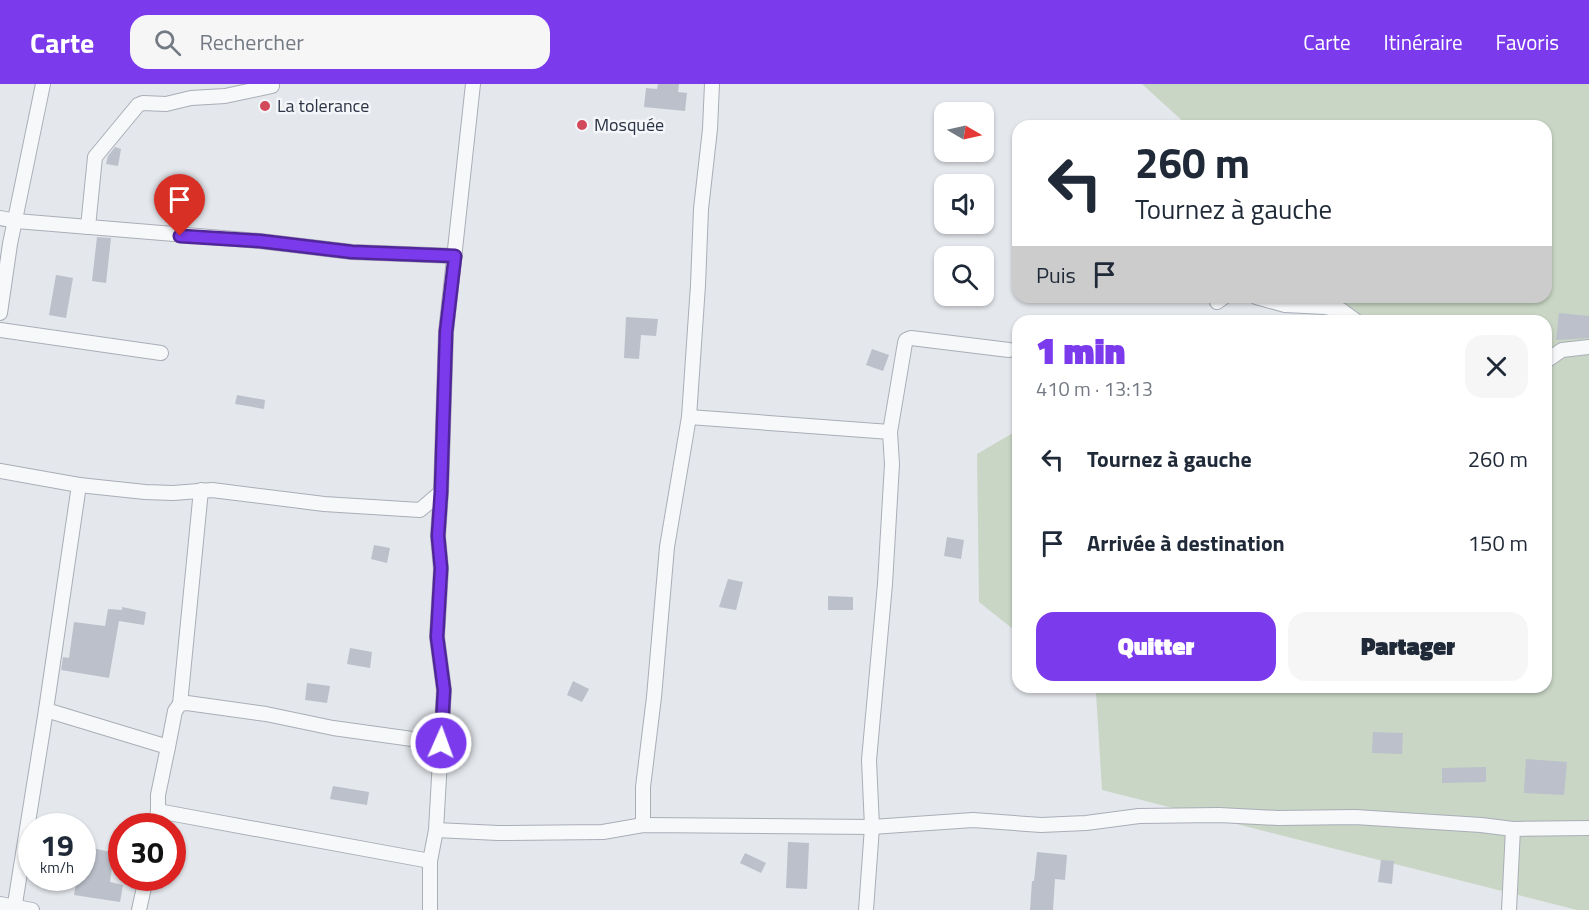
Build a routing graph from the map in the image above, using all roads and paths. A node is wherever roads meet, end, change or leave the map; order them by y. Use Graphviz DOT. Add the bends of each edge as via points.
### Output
graph roads {
  1 [pos="43,84"];
  2 [pos="473,84"];
  3 [pos="712,84"];
  4 [pos="272,86"];
  5 [pos="0,218"];
  6 [pos="16,221"];
  7 [pos="88,227"];
  8 [pos="455,256"];
  9 [pos="1278,303"];
  10 [pos="0,313"];
  11 [pos="1348,315"];
  12 [pos="0,330"];
  13 [pos="1589,347"];
  14 [pos="1008,350"];
  15 [pos="161,353"];
  16 [pos="1552,357"];
  17 [pos="689,417"];
  18 [pos="890,432"];
  19 [pos="0,471"];
  20 [pos="79,485"];
  21 [pos="201,490"];
  22 [pos="441,492"];
  23 [pos="420,510"];
  24 [pos="438,536"];
  25 [pos="180,704"];
  26 [pos="46,710"];
  27 [pos="441,743"];
  28 [pos="168,747"];
  29 [pos="158,811"];
  30 [pos="643,825"];
  31 [pos="872,827"];
  32 [pos="1589,828"];
  33 [pos="1513,829"];
  34 [pos="436,830"];
  35 [pos="430,861"];
  36 [pos="143,891"];
  37 [pos="9,907"];
  38 [pos="32,910"];
  39 [pos="139,910"];
  40 [pos="430,910"];
  41 [pos="866,910"];
  42 [pos="1509,910"];
  1 -- 6 [label="street"];
  2 -- 8 [label="street"];
  3 -- 17 [label="street" via="700,209"];
  4 -- 7 [label="street" via="225,96 138,105 96,157"];
  5 -- 6 [label="street"];
  6 -- 7 [label="street"];
  6 -- 10 [label="street"];
  7 -- 8 [label="street" via="352,252"];
  8 -- 22 [label="street" via="446,332"];
  9 -- 11 [label="street" via="1325,307"];
  12 -- 15 [label="street"];
  13 -- 16 [label="street" via="1562,350"];
  14 -- 18 [label="street" via="906,340"];
  17 -- 18 [label="street"];
  17 -- 30 [label="street" via="667,547 643,787"];
  18 -- 31 [label="street" via="892,464 885,584 869,760"];
  19 -- 20 [label="street"];
  20 -- 21 [label="street" via="145,492"];
  20 -- 26 [label="street"];
  21 -- 23 [label="street"];
  21 -- 25 [label="street"];
  22 -- 23 [label="street"];
  22 -- 24 [label="street"];
  23 -- 24 [label="street"];
  24 -- 27 [label="street" via="441,568 437,637 444,690"];
  25 -- 27 [label="street"];
  25 -- 28 [label="street"];
  26 -- 28 [label="street"];
  26 -- 37 [label="street"];
  27 -- 34 [label="street"];
  28 -- 29 [label="street"];
  29 -- 35 [label="street"];
  30 -- 31 [label="street"];
  30 -- 34 [label="street" via="603,832"];
  31 -- 33 [label="street" via="982,820 1041,825 1139,816 1220,815 1356,817"];
  31 -- 41 [label="street"];
  32 -- 33 [label="street"];
  33 -- 42 [label="street"];
  34 -- 35 [label="street"];
  35 -- 40 [label="street"];
  36 -- 39 [label="street"];
  37 -- 38 [label="street"];
}
